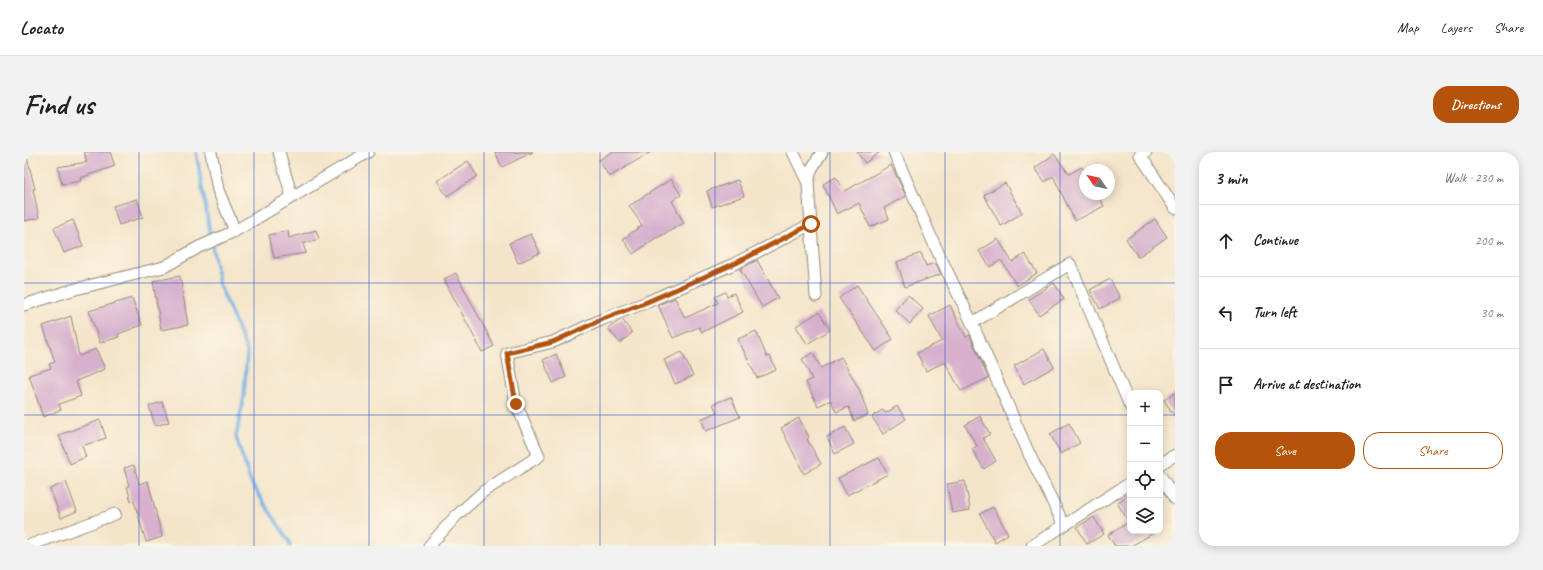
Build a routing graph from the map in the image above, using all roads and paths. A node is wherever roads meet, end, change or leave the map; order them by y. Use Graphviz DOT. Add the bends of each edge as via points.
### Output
graph roads {
  1 [pos="211,152"];
  2 [pos="279,152"];
  3 [pos="368,152"];
  4 [pos="793,152"];
  5 [pos="822,152"];
  6 [pos="894,152"];
  7 [pos="1141,153"];
  8 [pos="808,183"];
  9 [pos="292,197"];
  10 [pos="1175,208"];
  11 [pos="811,224"];
  12 [pos="235,232"];
  13 [pos="816,296"];
  14 [pos="24,305"];
  15 [pos="972,323"];
  16 [pos="1127,399"];
  17 [pos="1175,455"];
  18 [pos="1163,462"];
  19 [pos="1163,480"];
  20 [pos="1127,485"];
  21 [pos="1174,496"];
  22 [pos="114,514"];
  23 [pos="1064,525"];
  24 [pos="28,546"];
  25 [pos="429,546"];
  26 [pos="1032,546"];
  1 -- 12 [label="street" via="218,190"];
  2 -- 9 [label="street"];
  3 -- 9 [label="street"];
  4 -- 8 [label="street"];
  5 -- 8 [label="street" via="811,170"];
  6 -- 15 [label="street"];
  7 -- 10 [label="street"];
  8 -- 11 [label="street"];
  9 -- 12 [label="street"];
  11 -- 13 [label="street"];
  11 -- 25 [label="street" via="736,263 553,342 507,353 516,404 540,456 484,491 456,516"];
  12 -- 14 [label="street" via="199,247 164,267"];
  15 -- 16 [label="street" via="1070,264"];
  15 -- 23 [label="street" via="1030,456"];
  17 -- 18 [label="street"];
  19 -- 21 [label="street"];
  20 -- 23 [label="street"];
  22 -- 24 [label="street"];
  23 -- 26 [label="street"];
}
